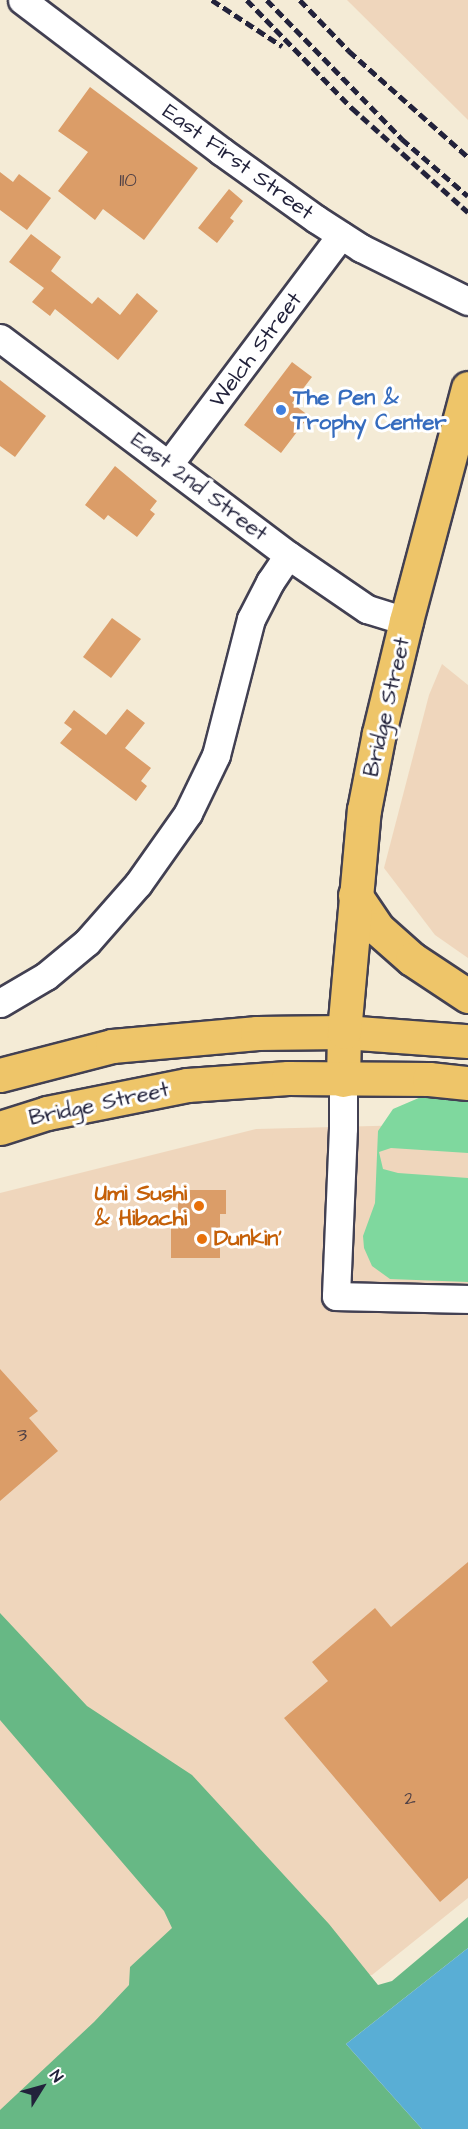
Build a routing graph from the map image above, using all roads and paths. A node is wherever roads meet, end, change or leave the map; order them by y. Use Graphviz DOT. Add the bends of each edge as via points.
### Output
graph roads {
  1 [pos="22,0"];
  2 [pos="341,235"];
  3 [pos="468,301"];
  4 [pos="0,338"];
  5 [pos="467,391"];
  6 [pos="169,464"];
  7 [pos="288,555"];
  8 [pos="406,621"];
  9 [pos="355,895"];
  10 [pos="468,996"];
  11 [pos="0,1003"];
  12 [pos="344,1032"];
  13 [pos="468,1041"];
  14 [pos="0,1075"];
  15 [pos="343,1080"];
  16 [pos="468,1083"];
  17 [pos="0,1128"];
  18 [pos="468,1299"];
  1 -- 2 [label="street, East First Street" via="221,151"];
  2 -- 3 [label="street, East First Street"];
  2 -- 6 [label="street, Welch Street"];
  4 -- 6 [label="street, East 2nd Street"];
  5 -- 8 [label="main road, Bridge Street"];
  6 -- 7 [label="street, East 2nd Street"];
  7 -- 8 [label="street, East 2nd Street" via="367,609"];
  7 -- 11 [label="street" via="251,620 216,755 188,813 138,884 87,942 46,976"];
  8 -- 9 [label="main road, Bridge Street" via="364,810"];
  9 -- 10 [label="main road" via="378,929 412,959"];
  9 -- 12 [label="main road, Bridge Street"];
  12 -- 13 [label="main road"];
  12 -- 14 [label="main road" via="257,1033 112,1046"];
  12 -- 15 [label="main road, Bridge Street"];
  15 -- 16 [label="main road" via="429,1079"];
  15 -- 17 [label="main road, Bridge Street" via="288,1078 187,1085 47,1113"];
  15 -- 18 [label="street, Bridge Street" via="336,1296"];
}
